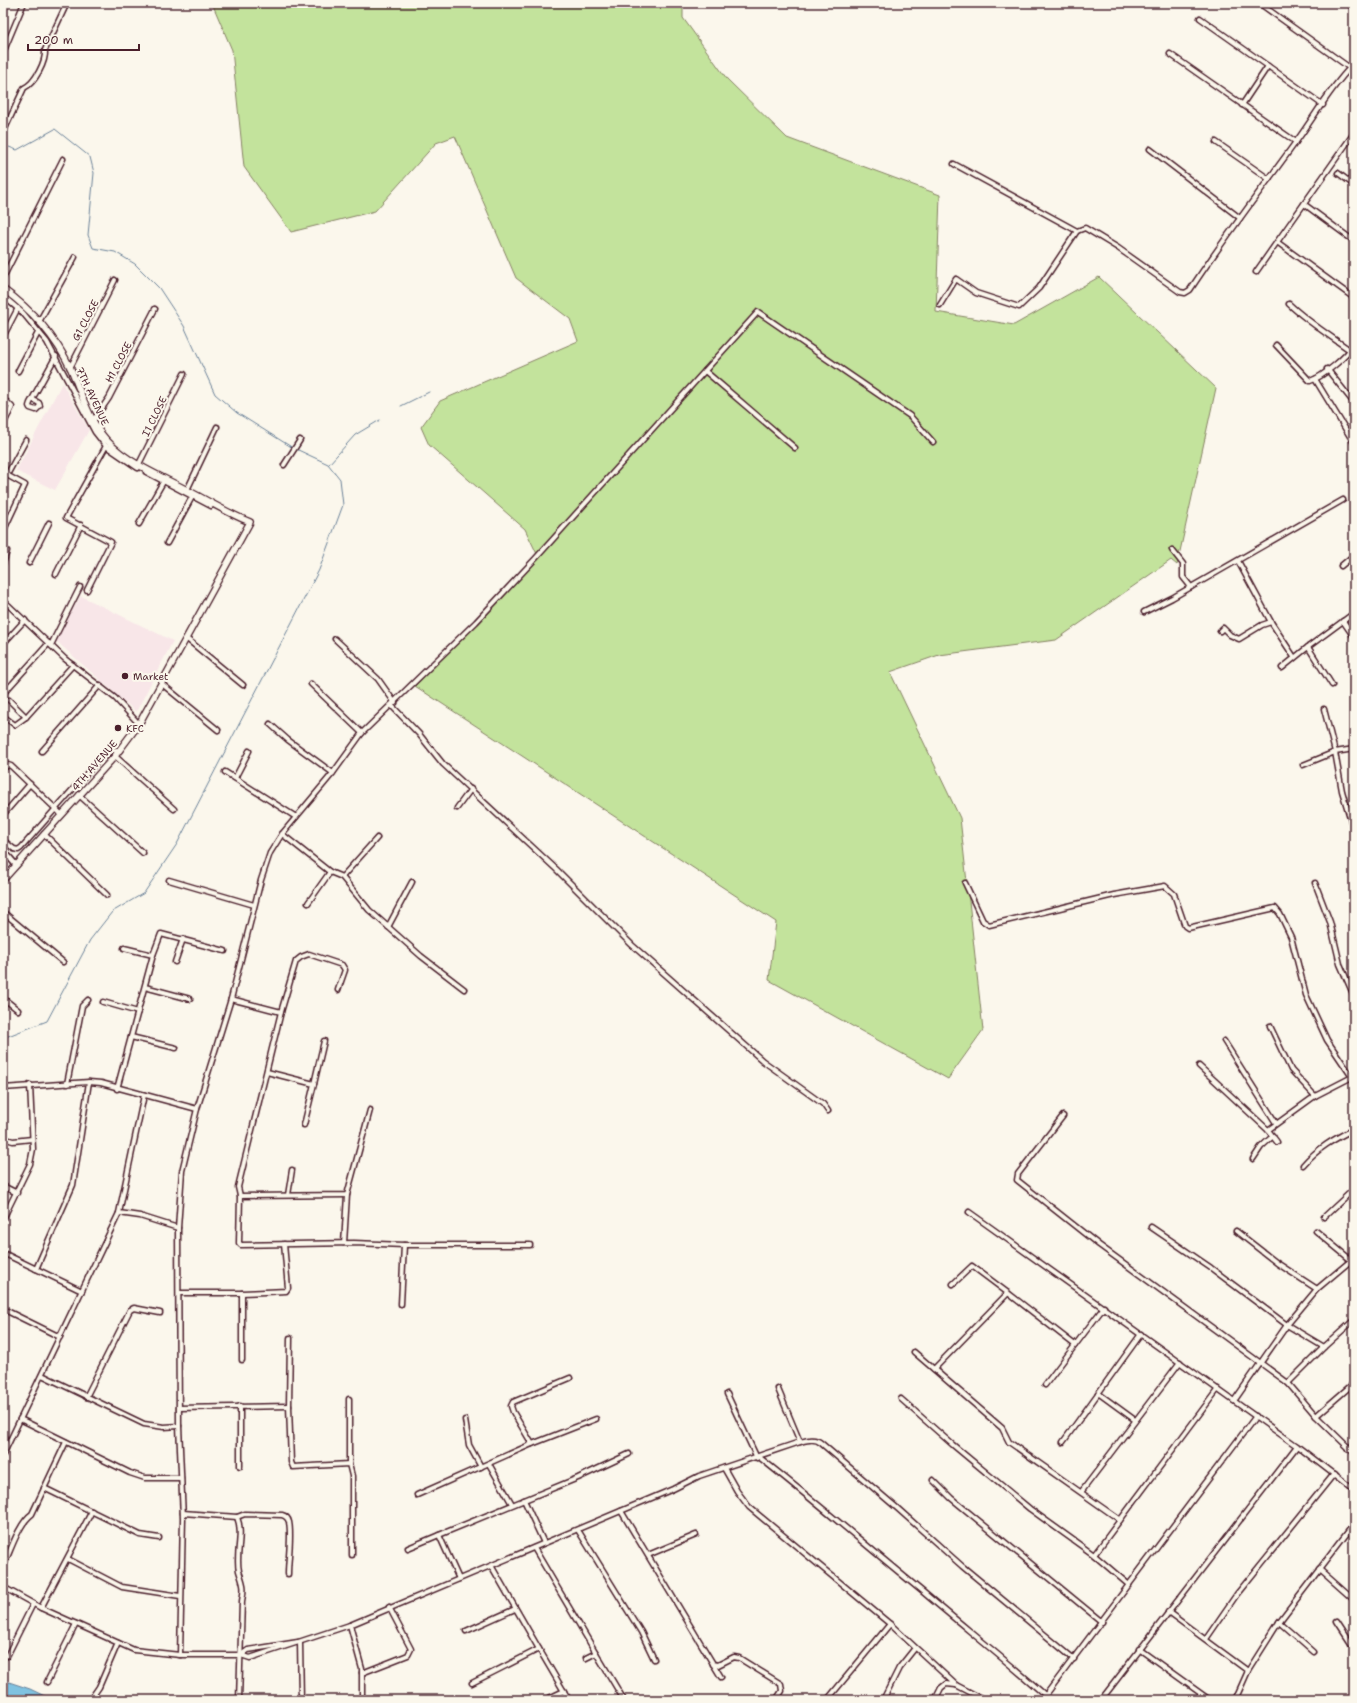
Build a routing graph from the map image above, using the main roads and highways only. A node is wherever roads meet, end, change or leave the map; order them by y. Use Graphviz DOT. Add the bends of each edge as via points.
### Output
graph roads {
  1 [pos="3,289"];
  2 [pos="250,522"];
  3 [pos="3,880"];
  1 -- 2 [label="main road, 7TH AVENUE" via="40,320 54,340 70,368 93,421 110,445 138,466"];
  2 -- 3 [label="main road, 4TH AVENUE" via="138,724 115,756"];
}
